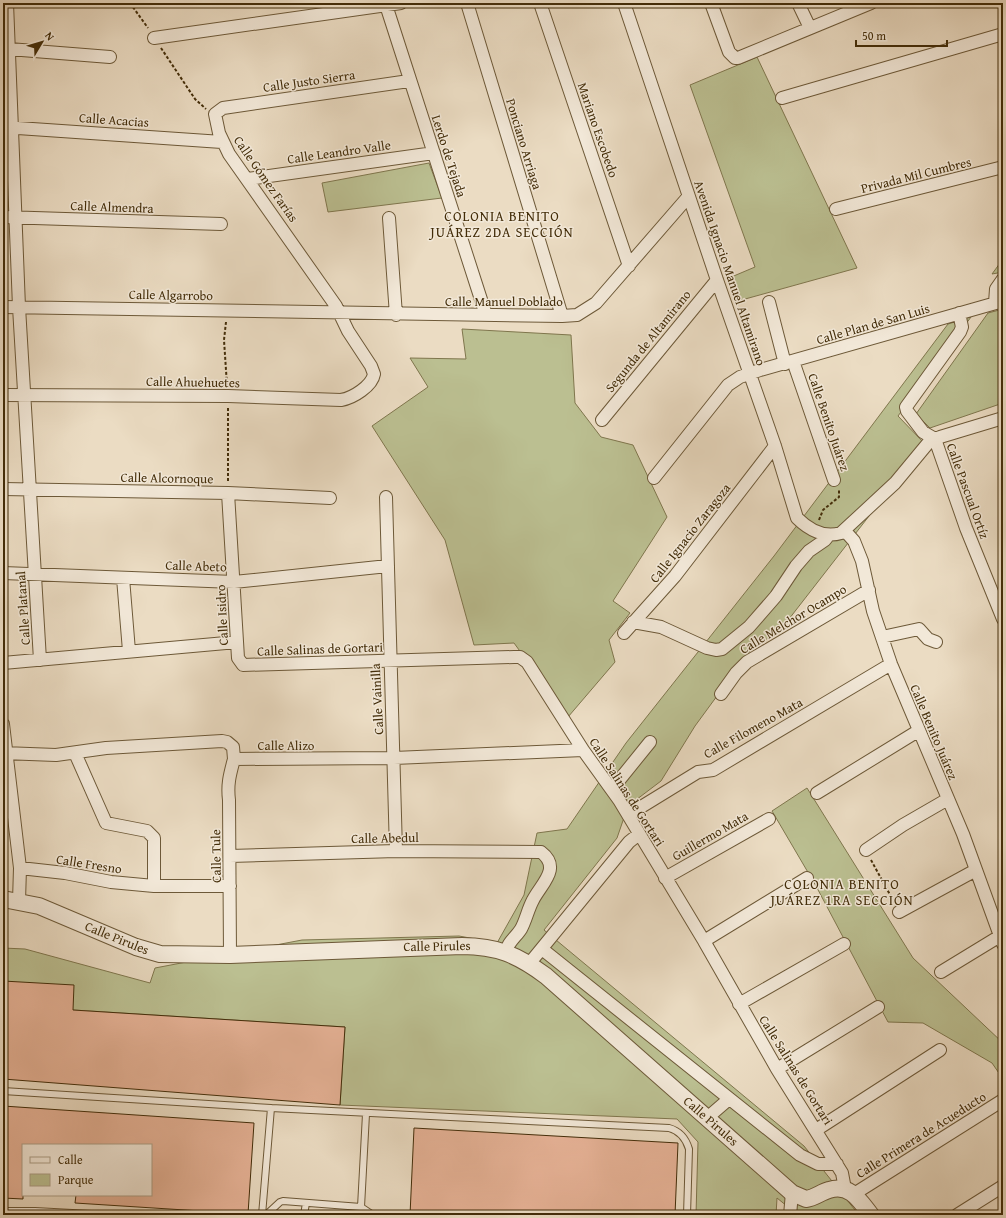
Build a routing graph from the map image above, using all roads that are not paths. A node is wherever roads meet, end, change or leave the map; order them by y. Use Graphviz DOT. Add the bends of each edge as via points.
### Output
graph roads {
  1 [pos="7,3"];
  2 [pos="466,3"];
  3 [pos="540,3"];
  4 [pos="624,3"];
  5 [pos="711,3"];
  6 [pos="798,3"];
  7 [pos="871,3"];
  8 [pos="396,4"];
  9 [pos="810,28"];
  10 [pos="1003,34"];
  11 [pos="154,38"];
  12 [pos="9,48"];
  13 [pos="110,57"];
  14 [pos="7,73"];
  15 [pos="409,80"];
  16 [pos="782,98"];
  17 [pos="215,114"];
  18 [pos="7,127"];
  19 [pos="222,142"];
  20 [pos="434,153"];
  21 [pos="1003,167"];
  22 [pos="248,179"];
  23 [pos="688,197"];
  24 [pos="836,210"];
  25 [pos="3,217"];
  26 [pos="16,217"];
  27 [pos="389,218"];
  28 [pos="221,224"];
  29 [pos="629,266"];
  30 [pos="1003,279"];
  31 [pos="716,280"];
  32 [pos="769,302"];
  33 [pos="999,302"];
  34 [pos="3,307"];
  35 [pos="19,307"];
  36 [pos="340,313"];
  37 [pos="959,313"];
  38 [pos="396,314"];
  39 [pos="486,315"];
  40 [pos="562,316"];
  41 [pos="789,362"];
  42 [pos="750,373"];
  43 [pos="374,377"];
  44 [pos="3,395"];
  45 [pos="24,395"];
  46 [pos="1003,418"];
  47 [pos="602,420"];
  48 [pos="935,439"];
  49 [pos="775,446"];
  50 [pos="654,478"];
  51 [pos="834,480"];
  52 [pos="3,489"];
  53 [pos="29,490"];
  54 [pos="228,493"];
  55 [pos="386,497"];
  56 [pos="330,498"];
  57 [pos="845,531"];
  58 [pos="829,535"];
  59 [pos="388,566"];
  60 [pos="3,573"];
  61 [pos="34,575"];
  62 [pos="123,578"];
  63 [pos="234,582"];
  64 [pos="869,590"];
  65 [pos="1003,616"];
  66 [pos="633,622"];
  67 [pos="624,634"];
  68 [pos="882,638"];
  69 [pos="237,642"];
  70 [pos="936,642"];
  71 [pos="129,651"];
  72 [pos="40,660"];
  73 [pos="389,660"];
  74 [pos="3,663"];
  75 [pos="240,663"];
  76 [pos="891,664"];
  77 [pos="720,694"];
  78 [pos="3,724"];
  79 [pos="918,731"];
  80 [pos="650,742"];
  81 [pos="583,750"];
  82 [pos="5,753"];
  83 [pos="75,753"];
  84 [pos="394,758"];
  85 [pos="234,759"];
  86 [pos="612,789"];
  87 [pos="817,793"];
  88 [pos="948,799"];
  89 [pos="628,815"];
  90 [pos="769,819"];
  91 [pos="639,834"];
  92 [pos="866,850"];
  93 [pos="396,851"];
  94 [pos="230,856"];
  95 [pos="20,868"];
  96 [pos="976,870"];
  97 [pos="665,878"];
  98 [pos="807,878"];
  99 [pos="154,886"];
  100 [pos="230,886"];
  101 [pos="3,899"];
  102 [pos="19,901"];
  103 [pos="899,912"];
  104 [pos="999,918"];
  105 [pos="1001,940"];
  106 [pos="704,941"];
  107 [pos="844,944"];
  108 [pos="542,949"];
  109 [pos="506,952"];
  110 [pos="230,955"];
  111 [pos="529,964"];
  112 [pos="942,972"];
  113 [pos="739,1004"];
  114 [pos="878,1007"];
  115 [pos="940,1050"];
  116 [pos="777,1069"];
  117 [pos="3,1091"];
  118 [pos="729,1099"];
  119 [pos="1003,1100"];
  120 [pos="271,1108"];
  121 [pos="366,1114"];
  122 [pos="708,1118"];
  123 [pos="816,1130"];
  124 [pos="837,1164"];
  125 [pos="1003,1186"];
  126 [pos="850,1192"];
  127 [pos="792,1193"];
  128 [pos="306,1203"];
  129 [pos="361,1207"];
  130 [pos="3,1211"];
  131 [pos="110,1215"];
  132 [pos="262,1215"];
  133 [pos="266,1215"];
  134 [pos="304,1215"];
  135 [pos="373,1215"];
  136 [pos="687,1215"];
  137 [pos="790,1215"];
  138 [pos="871,1215"];
  139 [pos="957,1215"];
  1 -- 12 [label="street, Calle Platanal"];
  2 -- 40 [label="street, Ponciano Arriaga"];
  3 -- 29 [label="street, Mariano Escobedo"];
  4 -- 23 [label="street, Avenida Ignacio Manuel Altamirano"];
  5 -- 9 [label="street" via="729,52 735,58 742,58"];
  6 -- 9 [label="street"];
  7 -- 9 [label="street"];
  8 -- 11 [label="street"];
  8 -- 15 [label="street, Lerdo de Tejada"];
  10 -- 16 [label="street"];
  12 -- 13 [label="street"];
  12 -- 14 [label="street, Calle Platanal"];
  14 -- 18 [label="street, Calle Platanal"];
  15 -- 17 [label="street, Calle Justo Sierra" via="223,108"];
  15 -- 20 [label="street, Lerdo de Tejada"];
  17 -- 19 [label="street, Calle Gómez Farías"];
  18 -- 19 [label="street, Calle Acacias"];
  18 -- 26 [label="street, Calle Platanal"];
  19 -- 22 [label="street, Calle Gómez Farías"];
  20 -- 22 [label="street, Calle Leandro Valle"];
  20 -- 39 [label="street, Lerdo de Tejada"];
  21 -- 24 [label="street, Privada Mil Cumbres"];
  22 -- 36 [label="street, Calle Gómez Farías"];
  23 -- 29 [label="street, Calle Manuel Doblado"];
  23 -- 31 [label="street, Avenida Ignacio Manuel Altamirano"];
  25 -- 26 [label="street, Calle Almendra"];
  26 -- 28 [label="street, Calle Almendra"];
  26 -- 35 [label="street, Calle Platanal"];
  27 -- 38 [label="street"];
  29 -- 40 [label="street, Calle Manuel Doblado" via="587,310 577,315"];
  30 -- 33 [label="street" via="996,290"];
  31 -- 42 [label="street, Avenida Ignacio Manuel Altamirano"];
  31 -- 47 [label="street, Segunda de Altamirano"];
  32 -- 41 [label="street, Calle Benito Juárez"];
  33 -- 37 [label="street, Calle Plan de San Luis"];
  34 -- 35 [label="street, Calle Algarrobo"];
  35 -- 36 [label="street, Calle Algarrobo"];
  35 -- 45 [label="street, Calle Platanal"];
  36 -- 38 [label="street, Calle Manuel Doblado"];
  36 -- 43 [label="street, Calle Gómez Farías" via="348,331 371,366"];
  37 -- 41 [label="street, Calle Plan de San Luis"];
  37 -- 48 [label="street" via="962,327 960,332 906,407 923,432"];
  38 -- 39 [label="street, Calle Manuel Doblado"];
  39 -- 40 [label="street, Calle Manuel Doblado"];
  41 -- 42 [label="street, Calle Plan de San Luis"];
  41 -- 51 [label="street, Calle Benito Juárez"];
  42 -- 49 [label="street, Avenida Ignacio Manuel Altamirano"];
  42 -- 50 [label="street, Calle Plan de San Luis" via="728,385"];
  43 -- 45 [label="street, Calle Ahuehuetes" via="372,382 354,395 341,400 228,396"];
  44 -- 45 [label="street, Calle Ahuehuetes"];
  45 -- 53 [label="street, Calle Platanal"];
  46 -- 48 [label="street"];
  48 -- 57 [label="street" via="918,454 890,488"];
  48 -- 65 [label="street, Calle Pascual Ortíz" via="966,528"];
  49 -- 58 [label="street, Avenida Ignacio Manuel Altamirano" via="796,516 802,523"];
  49 -- 66 [label="street, Calle Ignacio Zaragoza" via="675,576"];
  52 -- 53 [label="street, Calle Alcornoque"];
  53 -- 54 [label="street, Calle Alcornoque"];
  53 -- 61 [label="street, Calle Platanal"];
  54 -- 56 [label="street, Calle Alcornoque"];
  54 -- 63 [label="street, Calle Isidro"];
  55 -- 59 [label="street, Calle Vainilla"];
  57 -- 58 [label="street"];
  57 -- 64 [label="street, Calle Benito Juárez" via="857,547"];
  58 -- 66 [label="street" via="809,551 776,596 745,630 725,647 716,650 707,648 661,627"];
  59 -- 63 [label="street, Calle Abeto"];
  59 -- 73 [label="street, Calle Vainilla"];
  60 -- 61 [label="street, Calle Abeto"];
  61 -- 62 [label="street, Calle Abeto"];
  61 -- 72 [label="street, Calle Platanal"];
  62 -- 63 [label="street, Calle Abeto"];
  62 -- 71 [label="street"];
  63 -- 69 [label="street, Calle Isidro"];
  64 -- 68 [label="street, Calle Benito Juárez"];
  64 -- 77 [label="street, Calle Melchor Ocampo" via="747,662"];
  66 -- 67 [label="street, Calle Ignacio Zaragoza"];
  68 -- 70 [label="street" via="920,629 928,639"];
  68 -- 76 [label="street, Calle Benito Juárez"];
  69 -- 71 [label="street"];
  69 -- 75 [label="street, Calle Isidro"];
  71 -- 72 [label="street"];
  72 -- 74 [label="street"];
  73 -- 75 [label="street, Calle Salinas de Gortari" via="246,665"];
  73 -- 81 [label="street, Calle Salinas de Gortari" via="514,657 524,659"];
  73 -- 84 [label="street, Calle Vainilla"];
  76 -- 79 [label="street, Calle Benito Juárez"];
  76 -- 89 [label="street, Calle Filomeno Mata" via="713,770 698,772"];
  78 -- 82 [label="street"];
  79 -- 87 [label="street"];
  79 -- 88 [label="street, Calle Benito Juárez"];
  80 -- 86 [label="street"];
  81 -- 84 [label="street, Calle Alizo"];
  81 -- 86 [label="street, Calle Salinas de Gortari"];
  82 -- 83 [label="street"];
  82 -- 95 [label="street"];
  83 -- 85 [label="street" via="106,748 222,741 233,747"];
  83 -- 99 [label="street" via="106,823 147,831 154,838"];
  84 -- 85 [label="street, Calle Alizo"];
  84 -- 93 [label="street, Calle Vainilla"];
  85 -- 94 [label="street, Calle Tule" via="228,784"];
  86 -- 89 [label="street, Calle Salinas de Gortari"];
  88 -- 92 [label="street"];
  88 -- 96 [label="street, Calle Benito Juárez"];
  89 -- 91 [label="street, Calle Salinas de Gortari"];
  90 -- 97 [label="street, Guillermo Mata"];
  91 -- 97 [label="street, Calle Salinas de Gortari"];
  91 -- 108 [label="street" via="629,842"];
  93 -- 94 [label="street, Calle Abedul"];
  93 -- 109 [label="street, Calle Abedul" via="541,852 548,857 549,872 534,898 522,928"];
  94 -- 100 [label="street, Calle Tule"];
  95 -- 99 [label="street, Calle Fresno"];
  95 -- 102 [label="street"];
  96 -- 103 [label="street"];
  96 -- 104 [label="street, Calle Benito Juárez"];
  97 -- 106 [label="street, Calle Salinas de Gortari"];
  98 -- 106 [label="street"];
  99 -- 100 [label="street, Calle Fresno"];
  100 -- 110 [label="street, Calle Tule"];
  101 -- 102 [label="street, Calle Pirules"];
  102 -- 110 [label="street, Calle Pirules" via="53,911 151,953"];
  104 -- 105 [label="street, Calle Benito Juárez"];
  105 -- 112 [label="street"];
  106 -- 113 [label="street, Calle Salinas de Gortari"];
  107 -- 113 [label="street"];
  108 -- 111 [label="street"];
  108 -- 118 [label="street, Calle Pirules"];
  109 -- 110 [label="street, Calle Pirules" via="488,947 448,946"];
  109 -- 111 [label="street, Calle Pirules"];
  111 -- 122 [label="street, Calle Pirules"];
  113 -- 116 [label="street, Calle Salinas de Gortari"];
  114 -- 116 [label="street"];
  115 -- 123 [label="street"];
  116 -- 123 [label="street, Calle Salinas de Gortari"];
  117 -- 120 [label="lane"];
  118 -- 122 [label="street"];
  118 -- 124 [label="street, Calle Pirules" via="800,1155 818,1164"];
  119 -- 126 [label="street, Calle Primera de Acueducto"];
  120 -- 121 [label="lane"];
  120 -- 132 [label="lane"];
  121 -- 129 [label="lane"];
  121 -- 136 [label="lane" via="675,1129 684,1138 689,1149"];
  122 -- 127 [label="street, Calle Pirules"];
  123 -- 124 [label="street, Calle Salinas de Gortari"];
  124 -- 126 [label="street, Calle Salinas de Gortari"];
  125 -- 139 [label="street"];
  126 -- 127 [label="street" via="830,1190 806,1199"];
  126 -- 138 [label="street"];
  127 -- 137 [label="street"];
  128 -- 129 [label="lane"];
  128 -- 133 [label="lane" via="280,1202"];
  128 -- 134 [label="lane"];
  129 -- 135 [label="lane"];
  130 -- 131 [label="lane"];
}
